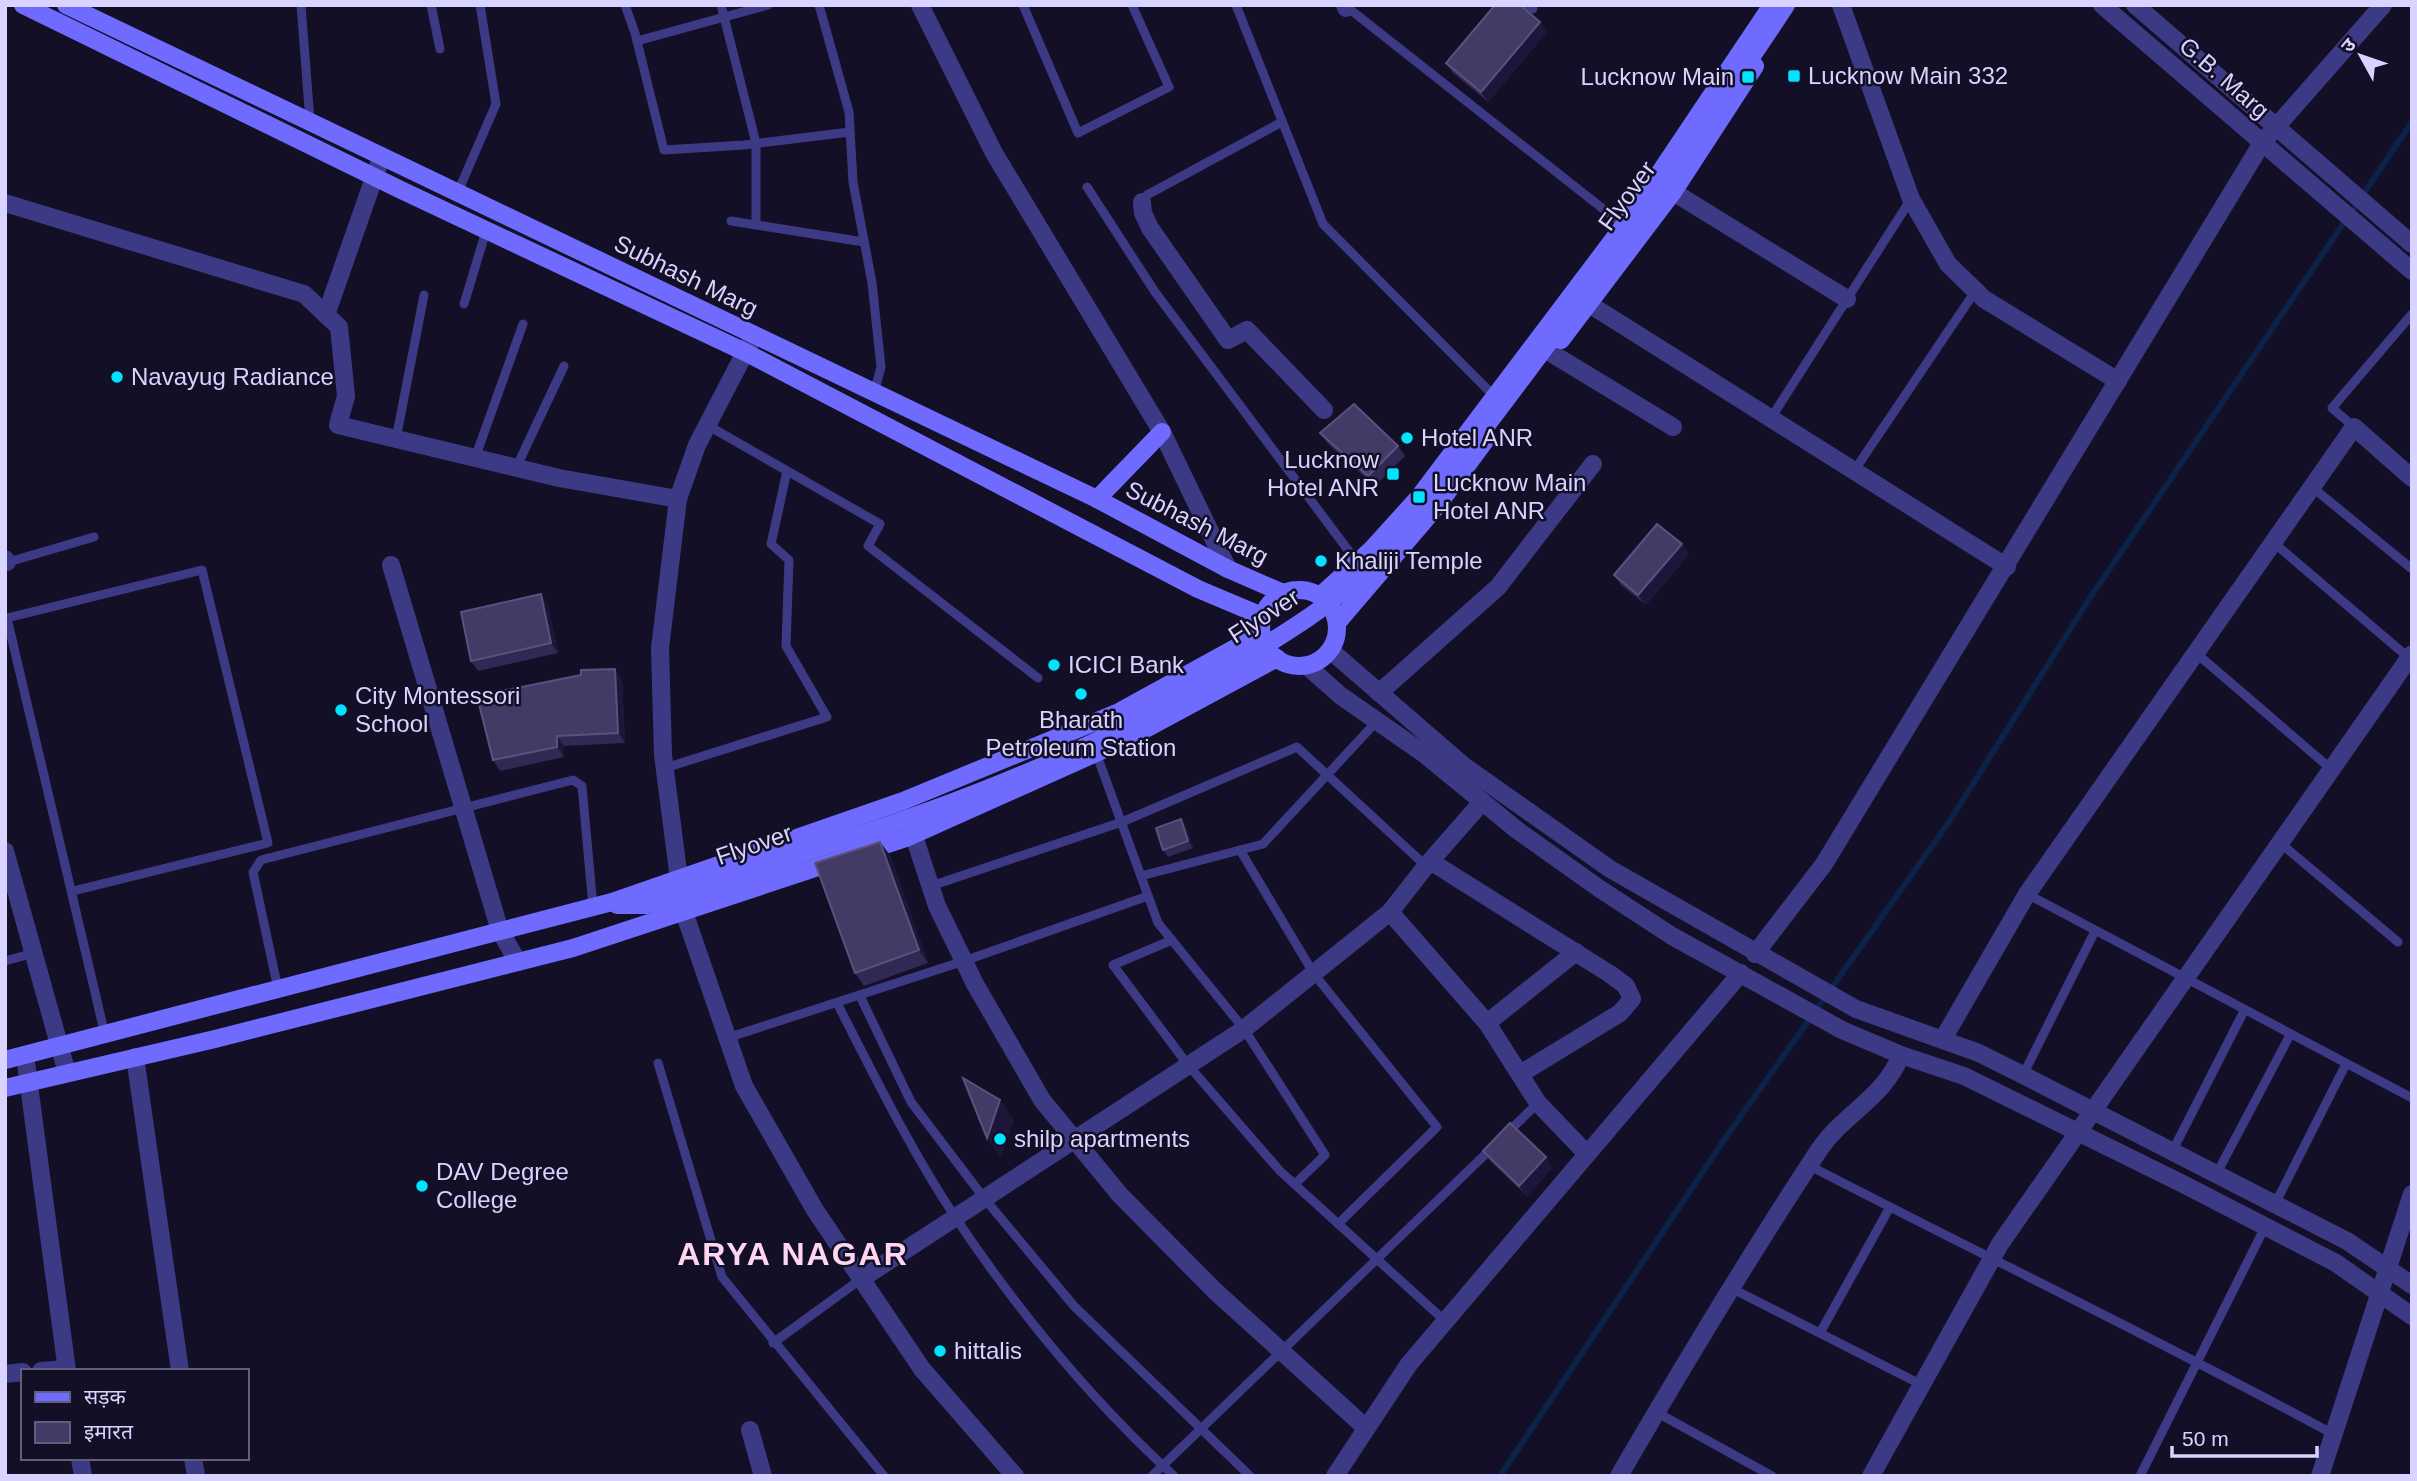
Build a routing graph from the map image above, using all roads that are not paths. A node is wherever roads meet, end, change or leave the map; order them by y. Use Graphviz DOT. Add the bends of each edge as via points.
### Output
graph roads {
  1 [pos="23,5"];
  2 [pos="301,5"];
  3 [pos="431,5"];
  4 [pos="480,5"];
  5 [pos="625,5"];
  6 [pos="721,5"];
  7 [pos="768,5"];
  8 [pos="819,5"];
  9 [pos="1023,5"];
  10 [pos="1132,5"];
  11 [pos="1236,5"];
  12 [pos="1772,5"];
  13 [pos="1786,5"];
  14 [pos="1796,5"];
  15 [pos="1841,5"];
  16 [pos="2102,5"];
  17 [pos="2135,5"];
  18 [pos="2383,5"];
  19 [pos="70,6"];
  20 [pos="924,6"];
  21 [pos="1347,6"];
  22 [pos="724,17"];
  23 [pos="63,24"];
  24 [pos="637,41"];
  25 [pos="440,49"];
  26 [pos="1282,122"];
  27 [pos="310,123"];
  28 [pos="2275,126"];
  29 [pos="850,132"];
  30 [pos="756,143"];
  31 [pos="2262,143"];
  32 [pos="382,158"];
  33 [pos="374,175"];
  34 [pos="1654,181"];
  35 [pos="1087,187"];
  36 [pos="1674,192"];
  37 [pos="457,194"];
  38 [pos="1911,199"];
  39 [pos="1142,202"];
  40 [pos="5,203"];
  41 [pos="731,221"];
  42 [pos="756,225"];
  43 [pos="1623,226"];
  44 [pos="486,231"];
  45 [pos="1638,237"];
  46 [pos="864,242"];
  47 [pos="2412,244"];
  48 [pos="2412,271"];
  49 [pos="1976,290"];
  50 [pos="424,295"];
  51 [pos="1847,299"];
  52 [pos="464,304"];
  53 [pos="1589,304"];
  54 [pos="2412,314"];
  55 [pos="326,315"];
  56 [pos="523,324"];
  57 [pos="753,336"];
  58 [pos="745,352"];
  59 [pos="1552,353"];
  60 [pos="564,366"];
  61 [pos="2118,381"];
  62 [pos="874,393"];
  63 [pos="1495,397"];
  64 [pos="1324,410"];
  65 [pos="1771,418"];
  66 [pos="707,425"];
  67 [pos="1673,426"];
  68 [pos="2354,427"];
  69 [pos="1162,432"];
  70 [pos="396,439"];
  71 [pos="475,458"];
  72 [pos="1593,464"];
  73 [pos="516,468"];
  74 [pos="788,471"];
  75 [pos="1854,471"];
  76 [pos="2412,478"];
  77 [pos="2312,487"];
  78 [pos="678,499"];
  79 [pos="1097,499"];
  80 [pos="94,537"];
  81 [pos="2274,542"];
  82 [pos="6,562"];
  83 [pos="1357,562"];
  84 [pos="391,565"];
  85 [pos="2007,567"];
  86 [pos="1228,569"];
  87 [pos="2412,569"];
  88 [pos="1283,593"];
  89 [pos="1320,596"];
  90 [pos="1337,622"];
  91 [pos="1262,625"];
  92 [pos="8,636"];
  93 [pos="1330,650"];
  94 [pos="2196,653"];
  95 [pos="2410,656"];
  96 [pos="1277,659"];
  97 [pos="1306,665"];
  98 [pos="1038,678"];
  99 [pos="1379,693"];
  100 [pos="1377,721"];
  101 [pos="1085,726"];
  102 [pos="1096,752"];
  103 [pos="665,768"];
  104 [pos="2331,769"];
  105 [pos="1327,776"];
  106 [pos="903,801"];
  107 [pos="1482,802"];
  108 [pos="462,808"];
  109 [pos="1122,822"];
  110 [pos="914,835"];
  111 [pos="2279,842"];
  112 [pos="1240,850"];
  113 [pos="6,860"];
  114 [pos="1428,863"];
  115 [pos="1141,876"];
  116 [pos="931,886"];
  117 [pos="73,891"];
  118 [pos="2027,894"];
  119 [pos="681,895"];
  120 [pos="1149,896"];
  121 [pos="646,905"];
  122 [pos="598,906"];
  123 [pos="1390,912"];
  124 [pos="500,931"];
  125 [pos="2095,931"];
  126 [pos="609,936"];
  127 [pos="1172,940"];
  128 [pos="2398,942"];
  129 [pos="1576,952"];
  130 [pos="34,953"];
  131 [pos="1755,954"];
  132 [pos="5,961"];
  133 [pos="964,961"];
  134 [pos="518,962"];
  135 [pos="1741,973"];
  136 [pos="1314,974"];
  137 [pos="2183,979"];
  138 [pos="278,989"];
  139 [pos="860,996"];
  140 [pos="837,1003"];
  141 [pos="2244,1011"];
  142 [pos="1487,1023"];
  143 [pos="1244,1029"];
  144 [pos="105,1035"];
  145 [pos="2290,1035"];
  146 [pos="727,1038"];
  147 [pos="1943,1040"];
  148 [pos="60,1046"];
  149 [pos="25,1055"];
  150 [pos="1901,1055"];
  151 [pos="135,1057"];
  152 [pos="5,1060"];
  153 [pos="658,1063"];
  154 [pos="2346,1064"];
  155 [pos="1188,1065"];
  156 [pos="67,1073"];
  157 [pos="1520,1074"];
  158 [pos="2022,1075"];
  159 [pos="28,1082"];
  160 [pos="5,1088"];
  161 [pos="2412,1098"];
  162 [pos="1538,1103"];
  163 [pos="2092,1110"];
  164 [pos="2076,1131"];
  165 [pos="1074,1139"];
  166 [pos="2173,1150"];
  167 [pos="1586,1153"];
  168 [pos="1810,1166"];
  169 [pos="2217,1172"];
  170 [pos="1295,1184"];
  171 [pos="2412,1194"];
  172 [pos="984,1198"];
  173 [pos="2275,1204"];
  174 [pos="1890,1207"];
  175 [pos="955,1217"];
  176 [pos="1338,1224"];
  177 [pos="2265,1227"];
  178 [pos="1377,1259"];
  179 [pos="1991,1260"];
  180 [pos="2386,1268"];
  181 [pos="861,1279"];
  182 [pos="2412,1285"];
  183 [pos="1731,1288"];
  184 [pos="2378,1292"];
  185 [pos="2412,1316"];
  186 [pos="1445,1321"];
  187 [pos="1820,1333"];
  188 [pos="773,1343"];
  189 [pos="1282,1352"];
  190 [pos="2198,1361"];
  191 [pos="66,1369"];
  192 [pos="180,1369"];
  193 [pos="1922,1385"];
  194 [pos="1656,1412"];
  195 [pos="1366,1428"];
  196 [pos="1201,1429"];
  197 [pos="750,1430"];
  198 [pos="2333,1434"];
  199 [pos="1163,1466"];
  200 [pos="763,1476"];
  201 [pos="884,1476"];
  202 [pos="1015,1476"];
  203 [pos="1152,1476"];
  204 [pos="1174,1476"];
  205 [pos="1250,1476"];
  206 [pos="1335,1476"];
  207 [pos="1619,1476"];
  208 [pos="1772,1476"];
  209 [pos="1871,1476"];
  210 [pos="2140,1476"];
  211 [pos="2320,1476"];
  1 -- 23 [label="main road"];
  2 -- 27 [label="lane"];
  3 -- 25 [label="lane"];
  4 -- 37 [label="lane" via="496,104"];
  5 -- 24 [label="lane"];
  6 -- 22 [label="lane"];
  7 -- 22 [label="lane"];
  8 -- 29 [label="lane" via="849,112"];
  9 -- 10 [label="lane" via="1078,133 1169,87"];
  11 -- 26 [label="lane"];
  12 -- 34 [label="main road"];
  13 -- 119 [label="main road, Flyover, bridge" via="1678,168 1500,407 1418,513 1346,588 1219,675 1049,764 910,820"];
  14 -- 36 [label="main road"];
  15 -- 38 [label="street"];
  16 -- 31 [label="street, G.B. Marg"];
  17 -- 28 [label="street"];
  18 -- 28 [label="street"];
  19 -- 23 [label="street"];
  19 -- 27 [label="main road, Subhash Marg"];
  20 -- 69 [label="street" via="994,153"];
  21 -- 43 [label="lane"];
  22 -- 24 [label="lane"];
  22 -- 30 [label="lane"];
  23 -- 33 [label="main road"];
  24 -- 30 [label="lane" via="664,150"];
  26 -- 39 [label="lane" via="1147,195"];
  26 -- 63 [label="lane" via="1323,224"];
  27 -- 32 [label="main road, Subhash Marg"];
  28 -- 31 [label="street"];
  28 -- 47 [label="street"];
  29 -- 30 [label="lane"];
  29 -- 46 [label="lane"];
  30 -- 42 [label="lane"];
  31 -- 48 [label="street, G.B. Marg"];
  31 -- 61 [label="street"];
  32 -- 33 [label="street"];
  32 -- 37 [label="main road, Subhash Marg"];
  33 -- 44 [label="main road"];
  33 -- 55 [label="street"];
  34 -- 36 [label="street"];
  34 -- 43 [label="main road"];
  35 -- 83 [label="lane" via="1155,292"];
  36 -- 45 [label="main road"];
  36 -- 51 [label="street"];
  37 -- 57 [label="main road, Subhash Marg"];
  38 -- 49 [label="street" via="1948,264"];
  38 -- 51 [label="lane"];
  39 -- 64 [label="street" via="1150,228 1228,340 1247,330"];
  40 -- 55 [label="street" via="304,294"];
  41 -- 42 [label="lane"];
  42 -- 46 [label="lane"];
  43 -- 45 [label="lane"];
  43 -- 63 [label="main road"];
  44 -- 52 [label="lane"];
  44 -- 58 [label="main road"];
  45 -- 53 [label="main road"];
  46 -- 62 [label="lane" via="881,367"];
  49 -- 61 [label="street"];
  49 -- 75 [label="lane"];
  50 -- 70 [label="lane"];
  51 -- 65 [label="lane"];
  53 -- 59 [label="main road"];
  53 -- 65 [label="street"];
  54 -- 68 [label="lane" via="2332,408"];
  55 -- 70 [label="street" via="339,327 346,396 338,425"];
  56 -- 71 [label="lane"];
  57 -- 58 [label="street"];
  57 -- 62 [label="main road, Subhash Marg"];
  58 -- 66 [label="street"];
  58 -- 91 [label="main road"];
  59 -- 67 [label="street"];
  59 -- 90 [label="main road" via="1437,506"];
  60 -- 73 [label="lane"];
  61 -- 85 [label="street"];
  62 -- 79 [label="main road, Subhash Marg"];
  63 -- 83 [label="main road" via="1419,497"];
  65 -- 75 [label="street"];
  66 -- 74 [label="lane"];
  66 -- 78 [label="street"];
  68 -- 76 [label="street"];
  68 -- 77 [label="street"];
  69 -- 79 [label="main road"];
  69 -- 86 [label="street"];
  70 -- 71 [label="street"];
  71 -- 73 [label="street"];
  72 -- 99 [label="street" via="1497,587"];
  73 -- 78 [label="street"];
  74 -- 98 [label="lane" via="880,524 868,546"];
  74 -- 103 [label="lane" via="771,544 789,560 786,646 827,717"];
  75 -- 85 [label="street"];
  77 -- 81 [label="street"];
  77 -- 87 [label="lane"];
  78 -- 103 [label="street" via="660,648"];
  79 -- 86 [label="main road, Subhash Marg"];
  80 -- 82 [label="lane"];
  81 -- 94 [label="street"];
  81 -- 95 [label="lane"];
  83 -- 89 [label="main road"];
  84 -- 108 [label="street"];
  85 -- 131 [label="street" via="1824,864"];
  86 -- 88 [label="main road, Subhash Marg"];
  88 -- 89 [label="main road" via="1295,590"];
  88 -- 91 [label="main road" via="1274,599"];
  89 -- 90 [label="main road"];
  90 -- 93 [label="main road"];
  91 -- 96 [label="main road" via="1264,643"];
  91 -- 101 [label="main road" via="1119,712"];
  92 -- 117 [label="lane"];
  92 -- 117 [label="lane" via="6,618 202,570 268,842"];
  93 -- 97 [label="main road"];
  93 -- 99 [label="street"];
  94 -- 104 [label="lane"];
  94 -- 118 [label="street"];
  95 -- 104 [label="street"];
  96 -- 97 [label="main road"];
  96 -- 102 [label="main road"];
  97 -- 100 [label="street"];
  99 -- 131 [label="street" via="1464,766 1610,869"];
  100 -- 105 [label="lane"];
  100 -- 107 [label="street"];
  101 -- 102 [label="lane"];
  101 -- 106 [label="main road"];
  102 -- 109 [label="lane"];
  102 -- 110 [label="main road"];
  103 -- 119 [label="street"];
  104 -- 111 [label="street"];
  105 -- 109 [label="lane" via="1297,747"];
  105 -- 112 [label="lane" via="1263,844"];
  105 -- 114 [label="lane"];
  106 -- 110 [label="street"];
  106 -- 119 [label="main road"];
  107 -- 114 [label="street"];
  107 -- 135 [label="street" via="1600,889 1672,936"];
  108 -- 122 [label="lane" via="579,782"];
  108 -- 124 [label="street"];
  108 -- 138 [label="lane" via="257,863 253,872"];
  109 -- 115 [label="lane"];
  109 -- 116 [label="lane"];
  110 -- 116 [label="street"];
  110 -- 119 [label="main road"];
  111 -- 128 [label="lane"];
  111 -- 137 [label="street"];
  112 -- 115 [label="lane"];
  112 -- 136 [label="lane"];
  113 -- 130 [label="street"];
  114 -- 123 [label="street"];
  114 -- 129 [label="street"];
  115 -- 120 [label="lane"];
  116 -- 133 [label="street"];
  117 -- 144 [label="lane"];
  118 -- 125 [label="lane"];
  118 -- 147 [label="street"];
  119 -- 121 [label="main road, Flyover"];
  119 -- 122 [label="main road"];
  119 -- 126 [label="main road"];
  119 -- 146 [label="street"];
  120 -- 127 [label="lane" via="1158,923"];
  120 -- 133 [label="lane"];
  121 -- 122 [label="main road, Flyover"];
  121 -- 126 [label="main road, Flyover"];
  122 -- 124 [label="main road"];
  123 -- 136 [label="street"];
  123 -- 142 [label="street"];
  124 -- 134 [label="street"];
  124 -- 138 [label="main road"];
  125 -- 137 [label="lane"];
  125 -- 158 [label="lane"];
  126 -- 134 [label="main road"];
  127 -- 143 [label="lane"];
  127 -- 155 [label="lane" via="1113,965"];
  129 -- 142 [label="street"];
  129 -- 157 [label="street" via="1626,986 1632,999 1597,1029"];
  130 -- 132 [label="lane"];
  130 -- 148 [label="street"];
  131 -- 147 [label="street" via="1856,1009"];
  133 -- 139 [label="lane"];
  133 -- 165 [label="street" via="1042,1100"];
  134 -- 151 [label="main road"];
  135 -- 150 [label="street" via="1842,1030"];
  135 -- 167 [label="street"];
  136 -- 143 [label="street"];
  136 -- 176 [label="lane" via="1437,1127"];
  137 -- 141 [label="lane"];
  137 -- 163 [label="street"];
  138 -- 144 [label="main road"];
  139 -- 140 [label="lane"];
  139 -- 172 [label="lane" via="911,1102"];
  140 -- 146 [label="lane"];
  140 -- 175 [label="lane" via="896,1118"];
  141 -- 145 [label="lane"];
  141 -- 166 [label="lane"];
  142 -- 157 [label="street"];
  143 -- 155 [label="street"];
  143 -- 170 [label="lane" via="1325,1155"];
  144 -- 148 [label="main road"];
  145 -- 154 [label="lane"];
  145 -- 169 [label="lane"];
  146 -- 181 [label="street" via="744,1086"];
  147 -- 158 [label="street"];
  148 -- 149 [label="main road"];
  148 -- 156 [label="street"];
  149 -- 152 [label="main road"];
  149 -- 159 [label="street"];
  150 -- 164 [label="street" via="1964,1076"];
  150 -- 168 [label="street" via="1892,1077 1822,1147"];
  151 -- 156 [label="main road"];
  151 -- 192 [label="street"];
  153 -- 188 [label="lane" via="722,1277"];
  154 -- 161 [label="lane"];
  154 -- 173 [label="lane"];
  155 -- 165 [label="street"];
  155 -- 170 [label="lane"];
  156 -- 159 [label="main road"];
  157 -- 162 [label="street"];
  158 -- 163 [label="street"];
  159 -- 160 [label="main road"];
  159 -- 191 [label="street"];
  162 -- 167 [label="street"];
  162 -- 178 [label="lane"];
  163 -- 164 [label="street"];
  163 -- 166 [label="street"];
  164 -- 177 [label="street"];
  164 -- 179 [label="street"];
  165 -- 172 [label="street"];
  165 -- 189 [label="street" via="1120,1195"];
  166 -- 169 [label="street"];
  167 -- 186 [label="street"];
  168 -- 174 [label="lane"];
  168 -- 183 [label="street"];
  169 -- 173 [label="street"];
  170 -- 176 [label="lane"];
  171 -- 180 [label="street"];
  172 -- 175 [label="street"];
  172 -- 196 [label="lane" via="1074,1306"];
  173 -- 180 [label="street" via="2347,1241"];
  174 -- 179 [label="lane"];
  174 -- 187 [label="lane"];
  175 -- 181 [label="street"];
  175 -- 199 [label="lane" via="1043,1338 1127,1433"];
  176 -- 178 [label="lane"];
  177 -- 184 [label="street" via="2336,1263"];
  177 -- 190 [label="lane"];
  178 -- 186 [label="lane"];
  178 -- 189 [label="lane"];
  179 -- 190 [label="lane"];
  179 -- 193 [label="street"];
  180 -- 182 [label="street"];
  180 -- 184 [label="street"];
  181 -- 188 [label="lane"];
  181 -- 202 [label="street" via="922,1369"];
  183 -- 187 [label="lane"];
  183 -- 194 [label="street"];
  184 -- 185 [label="street"];
  184 -- 198 [label="street"];
  186 -- 195 [label="street"];
  187 -- 193 [label="lane"];
  188 -- 201 [label="lane"];
  189 -- 195 [label="street"];
  189 -- 196 [label="lane"];
  190 -- 198 [label="lane"];
  190 -- 210 [label="lane"];
  193 -- 209 [label="street"];
  194 -- 207 [label="street"];
  194 -- 208 [label="lane"];
  195 -- 206 [label="street"];
  196 -- 199 [label="lane"];
  196 -- 205 [label="lane"];
  197 -- 200 [label="street"];
  198 -- 211 [label="street"];
  199 -- 203 [label="lane"];
  199 -- 204 [label="lane"];
}
